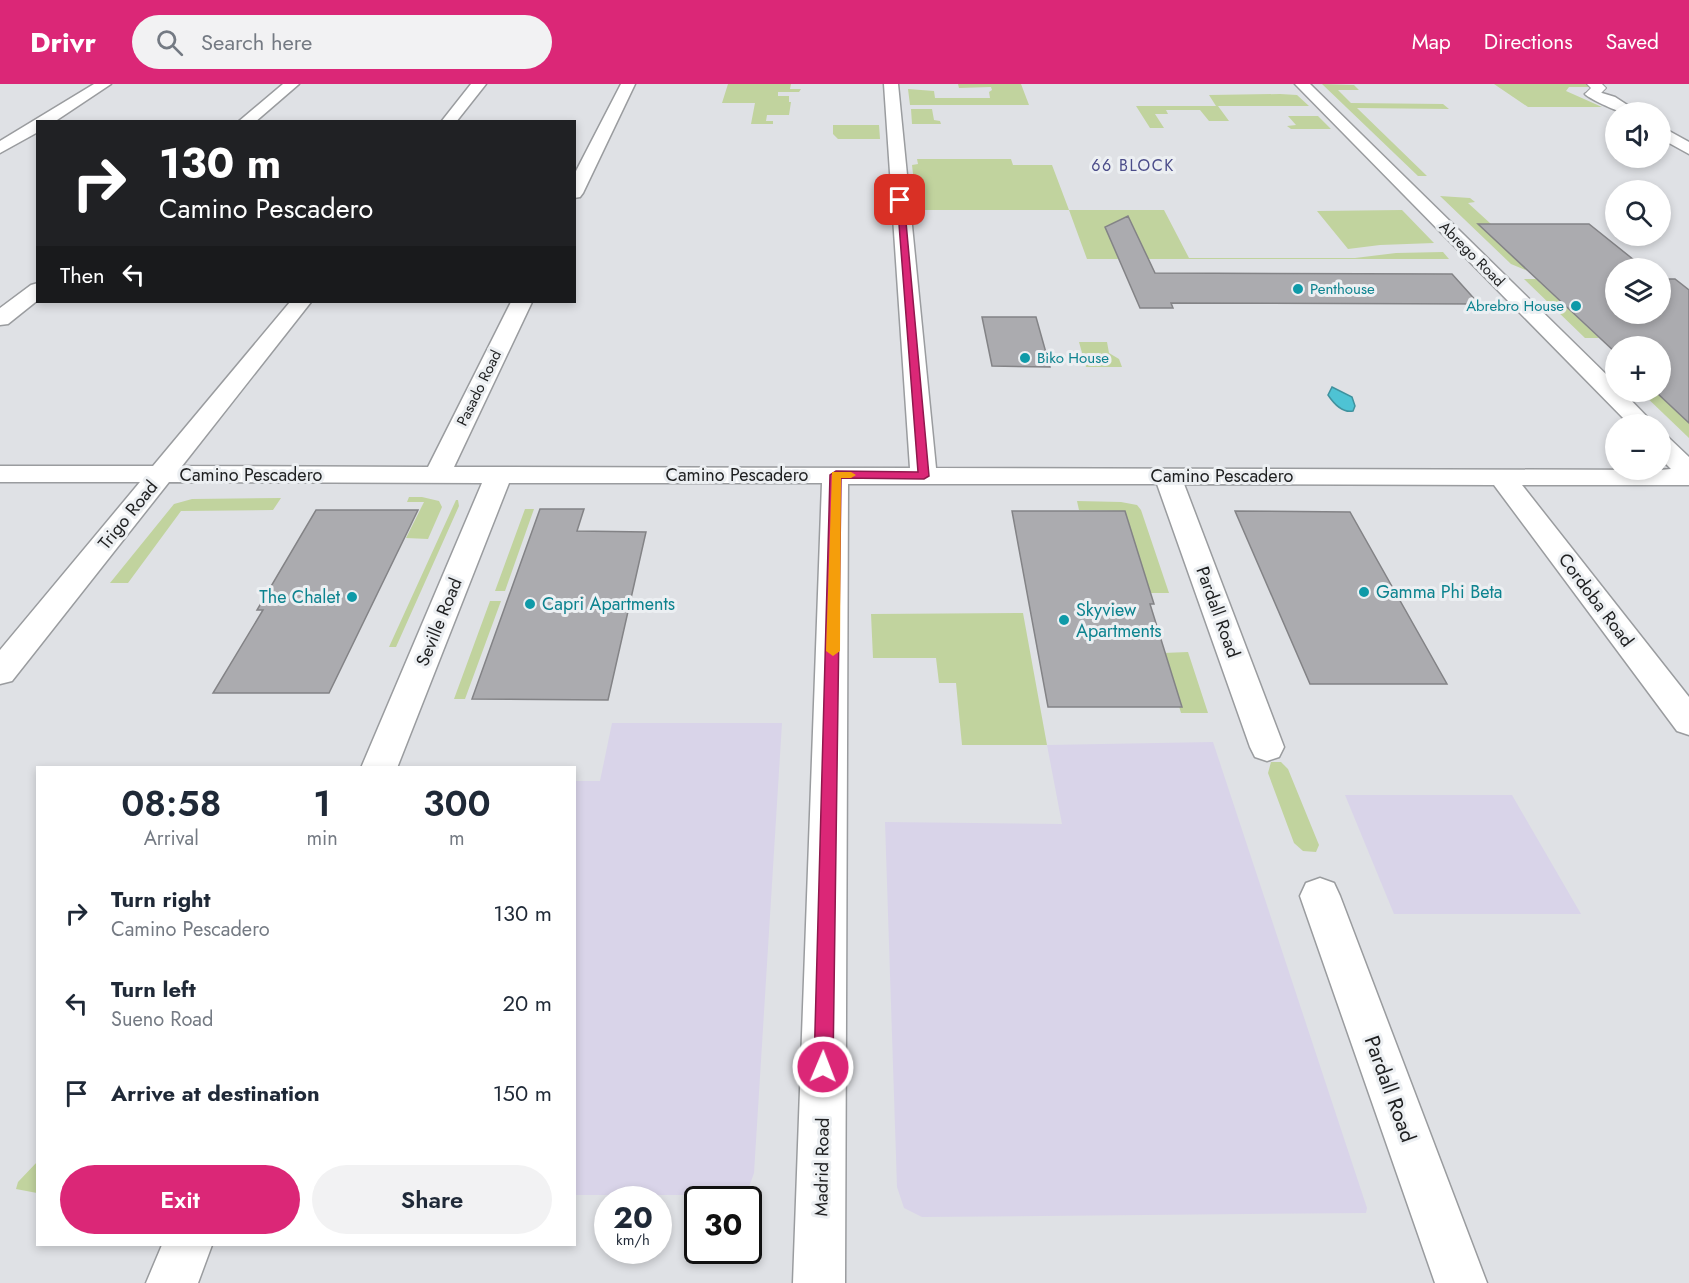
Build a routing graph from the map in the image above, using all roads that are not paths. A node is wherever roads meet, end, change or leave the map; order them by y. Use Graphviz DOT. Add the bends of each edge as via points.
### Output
graph roads {
  1 [pos="104,84"];
  2 [pos="292,84"];
  3 [pos="479,84"];
  4 [pos="628,84"];
  5 [pos="891,84"];
  6 [pos="1302,84"];
  7 [pos="1593,89"];
  8 [pos="1613,102"];
  9 [pos="46,120"];
  10 [pos="247,120"];
  11 [pos="450,120"];
  12 [pos="36,126"];
  13 [pos="1671,138"];
  14 [pos="0,148"];
  15 [pos="1689,149"];
  16 [pos="576,189"];
  17 [pos="36,291"];
  18 [pos="300,303"];
  19 [pos="522,303"];
  20 [pos="0,319"];
  21 [pos="1632,414"];
  22 [pos="1671,454"];
  23 [pos="1689,472"];
  24 [pos="0,474"];
  25 [pos="160,475"];
  26 [pos="437,475"];
  27 [pos="499,475"];
  28 [pos="836,475"];
  29 [pos="924,476"];
  30 [pos="1168,477"];
  31 [pos="1502,477"];
  32 [pos="1689,477"];
  33 [pos="0,672"];
  34 [pos="1689,722"];
  35 [pos="1267,747"];
  36 [pos="380,766"];
  37 [pos="1320,896"];
  38 [pos="187,1246"];
  39 [pos="172,1283"];
  40 [pos="819,1283"];
  41 [pos="1461,1283"];
  1 -- 9 [label="street"];
  2 -- 10 [label="street"];
  3 -- 11 [label="street"];
  4 -- 16 [label="street"];
  5 -- 29 [label="street"];
  6 -- 21 [label="street, Abrego Road"];
  7 -- 8 [label="street"];
  12 -- 14 [label="street"];
  13 -- 15 [label="street"];
  17 -- 20 [label="street"];
  18 -- 25 [label="street, Trigo Road"];
  19 -- 26 [label="street, Pasado Road"];
  22 -- 23 [label="street"];
  24 -- 25 [label="street, Camino Pescadero"];
  25 -- 26 [label="street, Camino Pescadero"];
  25 -- 33 [label="street, Trigo Road"];
  26 -- 27 [label="street, Camino Pescadero"];
  27 -- 28 [label="street, Camino Pescadero"];
  27 -- 36 [label="street, Seville Road"];
  28 -- 29 [label="street, Camino Pescadero"];
  28 -- 40 [label="street, Madrid Road"];
  29 -- 30 [label="street, Camino Pescadero"];
  30 -- 31 [label="street, Camino Pescadero"];
  30 -- 35 [label="street, Pardall Road"];
  31 -- 32 [label="street, Camino Pescadero"];
  31 -- 34 [label="street, Cordoba Road"];
  37 -- 41 [label="street, Pardall Road"];
  38 -- 39 [label="street"];
}
